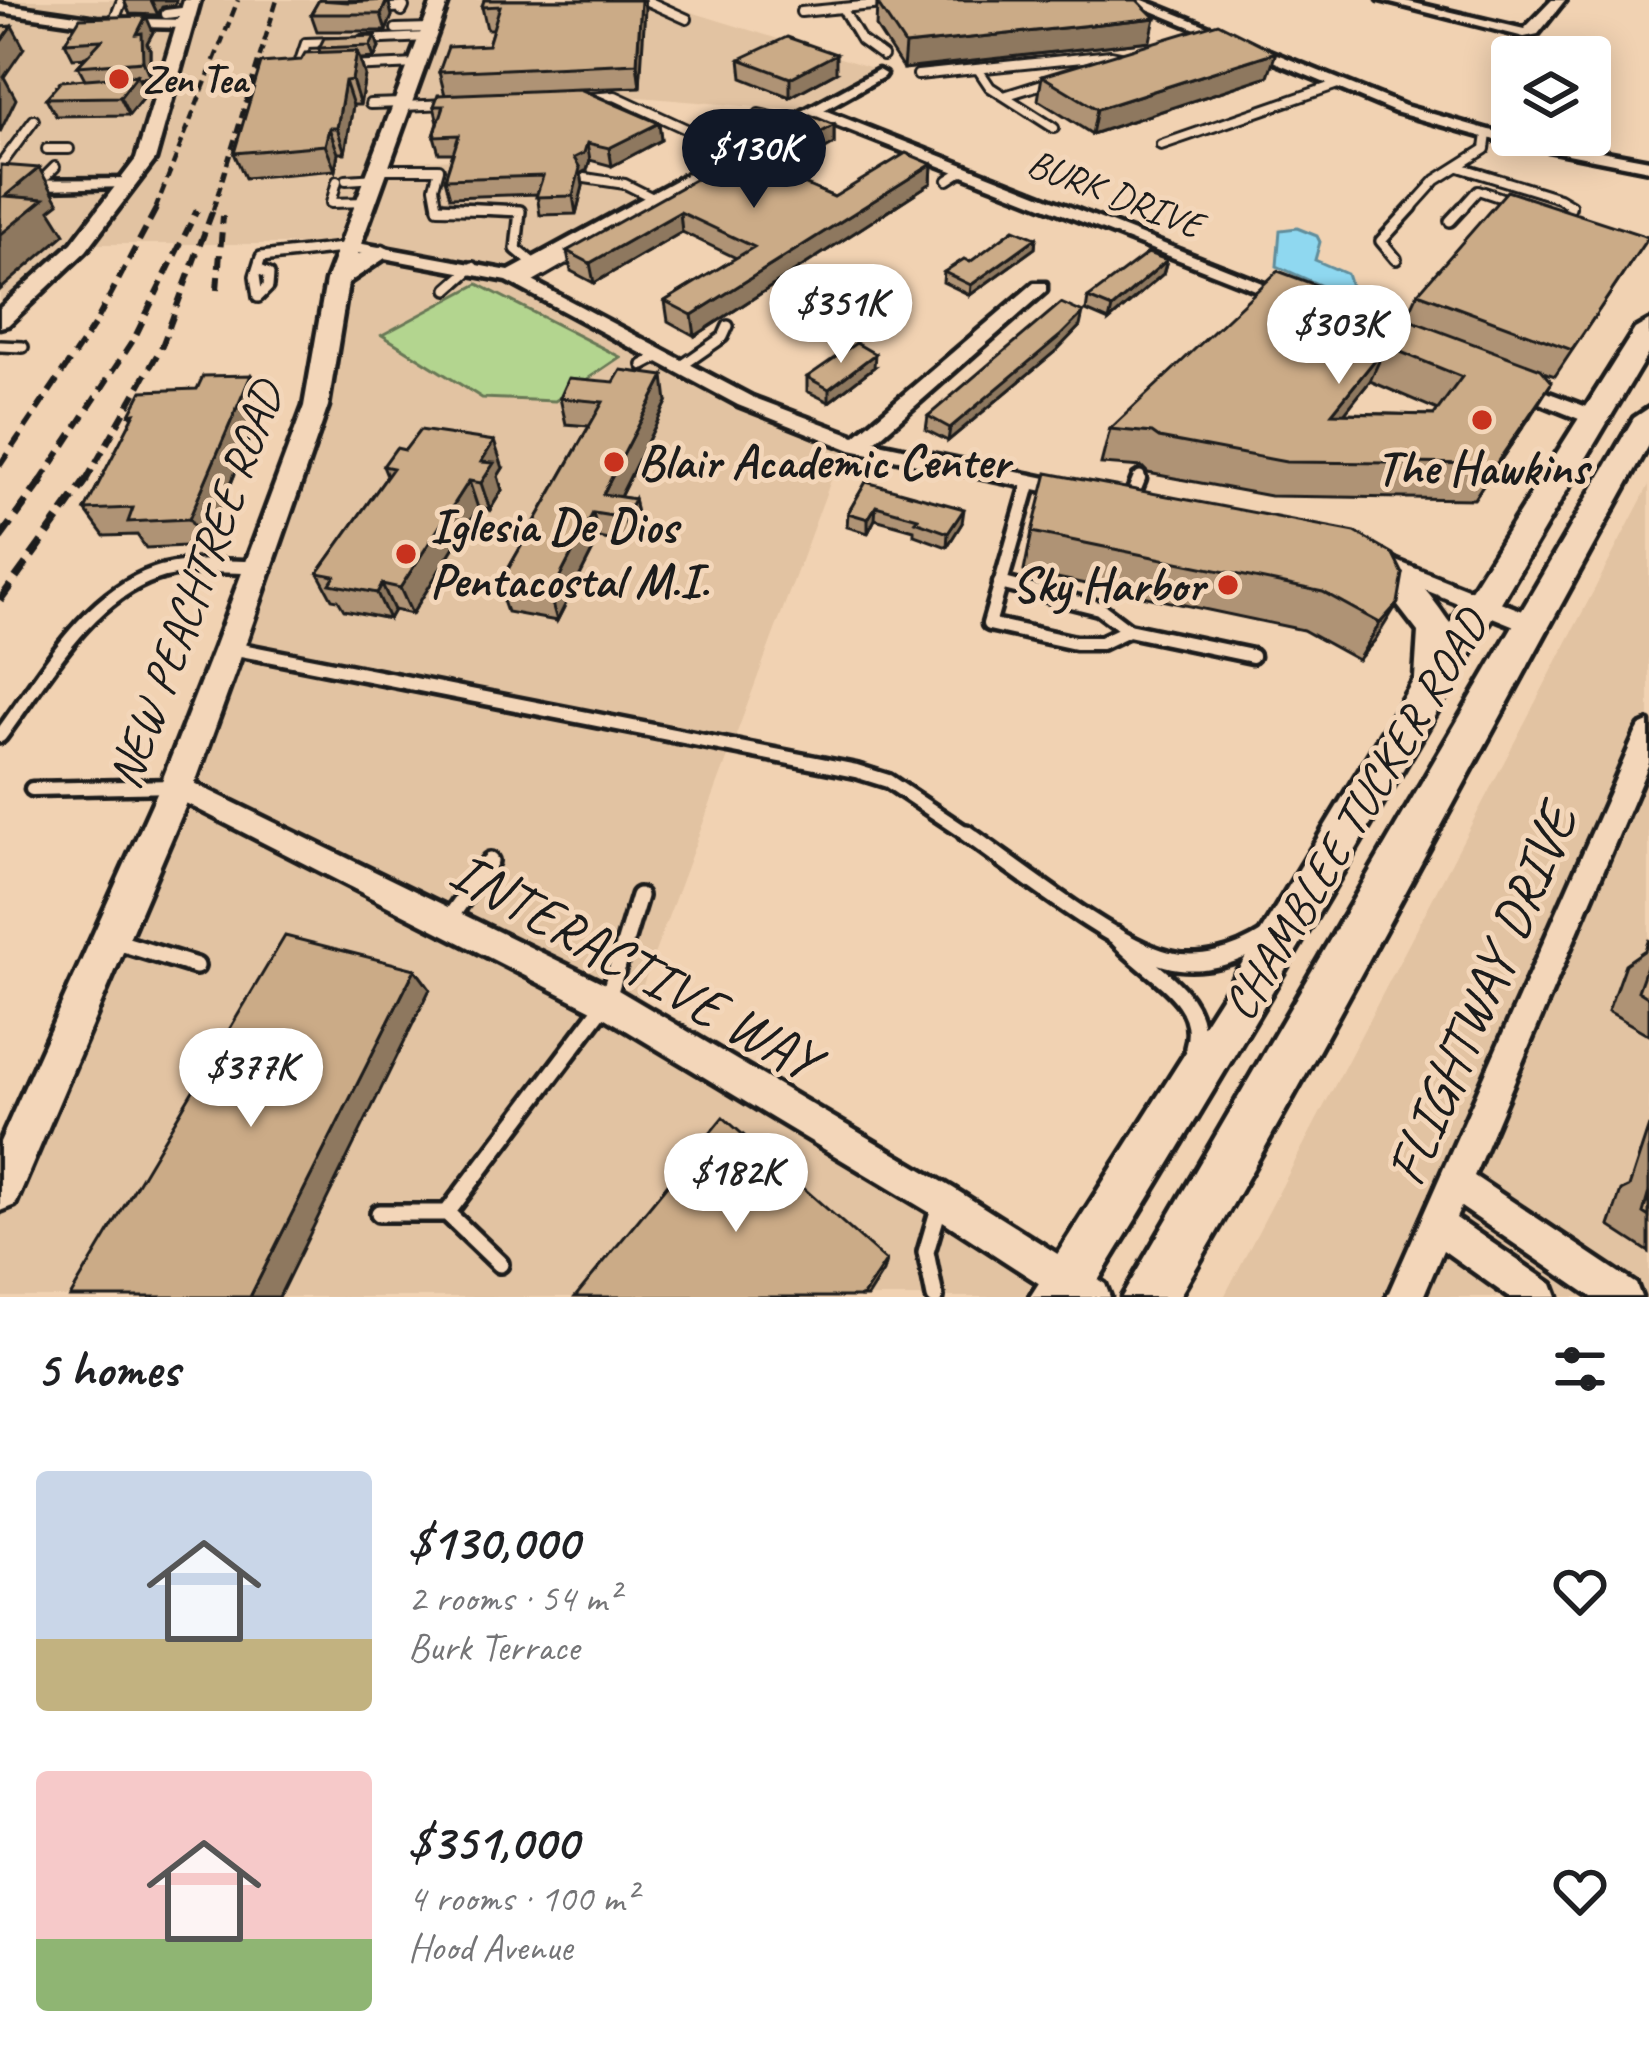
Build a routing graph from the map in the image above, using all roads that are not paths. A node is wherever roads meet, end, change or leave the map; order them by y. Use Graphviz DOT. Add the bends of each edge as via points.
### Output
graph roads {
  1 [pos="122,0"];
  2 [pos="441,0"];
  3 [pos="645,0"];
  4 [pos="1132,0"];
  5 [pos="1385,0"];
  6 [pos="1559,0"];
  7 [pos="908,2"];
  8 [pos="0,8"];
  9 [pos="842,8"];
  10 [pos="370,9"];
  11 [pos="402,11"];
  12 [pos="189,12"];
  13 [pos="801,12"];
  14 [pos="166,14"];
  15 [pos="130,16"];
  16 [pos="687,19"];
  17 [pos="115,20"];
  18 [pos="396,28"];
  19 [pos="1205,30"];
  20 [pos="1186,37"];
  21 [pos="428,45"];
  22 [pos="1147,51"];
  23 [pos="883,56"];
  24 [pos="1128,58"];
  25 [pos="336,68"];
  26 [pos="315,69"];
  27 [pos="978,69"];
  28 [pos="1086,71"];
  29 [pos="878,74"];
  30 [pos="918,75"];
  31 [pos="1066,77"];
  32 [pos="165,84"];
  33 [pos="1338,84"];
  34 [pos="112,88"];
  35 [pos="1004,96"];
  36 [pos="571,98"];
  37 [pos="370,104"];
  38 [pos="460,104"];
  39 [pos="404,105"];
  40 [pos="759,114"];
  41 [pos="820,118"];
  42 [pos="34,120"];
  43 [pos="791,121"];
  44 [pos="1054,128"];
  45 [pos="1487,134"];
  46 [pos="1161,145"];
  47 [pos="69,148"];
  48 [pos="47,149"];
  49 [pos="736,152"];
  50 [pos="1649,165"];
  51 [pos="0,166"];
  52 [pos="55,167"];
  53 [pos="1459,167"];
  54 [pos="379,173"];
  55 [pos="585,178"];
  56 [pos="128,182"];
  57 [pos="38,184"];
  58 [pos="2,188"];
  59 [pos="653,198"];
  60 [pos="368,202"];
  61 [pos="1520,204"];
  62 [pos="1541,212"];
  63 [pos="1563,218"];
  64 [pos="1450,221"];
  65 [pos="1583,225"];
  66 [pos="352,247"];
  67 [pos="382,252"];
  68 [pos="582,258"];
  69 [pos="1396,259"];
  70 [pos="473,267"];
  71 [pos="258,269"];
  72 [pos="523,275"];
  73 [pos="337,280"];
  74 [pos="1040,287"];
  75 [pos="448,289"];
  76 [pos="1307,304"];
  77 [pos="0,320"];
  78 [pos="728,326"];
  79 [pos="1649,329"];
  80 [pos="0,346"];
  81 [pos="23,347"];
  82 [pos="680,367"];
  83 [pos="1506,382"];
  84 [pos="1596,418"];
  85 [pos="1649,418"];
  86 [pos="858,445"];
  87 [pos="1140,476"];
  88 [pos="1030,482"];
  89 [pos="1110,498"];
  90 [pos="1154,507"];
  91 [pos="1346,552"];
  92 [pos="259,567"];
  93 [pos="1000,583"];
  94 [pos="1482,602"];
  95 [pos="1531,623"];
  96 [pos="1128,630"];
  97 [pos="230,648"];
  98 [pos="1252,656"];
  99 [pos="1433,681"];
  100 [pos="1649,733"];
  101 [pos="0,736"];
  102 [pos="177,786"];
  103 [pos="32,789"];
  104 [pos="490,861"];
  105 [pos="1310,894"];
  106 [pos="639,896"];
  107 [pos="447,921"];
  108 [pos="1115,934"];
  109 [pos="107,939"];
  110 [pos="196,966"];
  111 [pos="607,1001"];
  112 [pos="1170,1120"];
  113 [pos="1456,1183"];
  114 [pos="0,1190"];
  115 [pos="941,1200"];
  116 [pos="379,1213"];
  117 [pos="447,1213"];
  118 [pos="1436,1226"];
  119 [pos="500,1264"];
  120 [pos="1072,1292"];
  121 [pos="935,1297"];
  122 [pos="1149,1297"];
  123 [pos="1405,1297"];
  124 [pos="1539,1297"];
  125 [pos="1624,1297"];
  1 -- 17 [label="lane"];
  2 -- 21 [label="street, NEW PEACHTREE ROAD"];
  3 -- 16 [label="lane"];
  4 -- 19 [label="street"];
  5 -- 6 [label="street" via="1524,33"];
  7 -- 9 [label="lane"];
  8 -- 17 [label="street"];
  9 -- 13 [label="lane"];
  9 -- 23 [label="lane" via="861,40"];
  10 -- 11 [label="lane"];
  12 -- 14 [label="lane"];
  12 -- 17 [label="street"];
  12 -- 32 [label="street"];
  15 -- 17 [label="lane"];
  18 -- 21 [label="lane"];
  19 -- 20 [label="lane"];
  19 -- 33 [label="street"];
  21 -- 25 [label="lane"];
  21 -- 26 [label="lane" via="305,43 294,70"];
  21 -- 39 [label="street, NEW PEACHTREE ROAD"];
  22 -- 24 [label="lane"];
  24 -- 27 [label="lane"];
  24 -- 28 [label="lane"];
  27 -- 30 [label="lane"];
  27 -- 35 [label="lane"];
  29 -- 41 [label="street"];
  31 -- 35 [label="lane"];
  32 -- 34 [label="lane"];
  32 -- 56 [label="street" via="145,160"];
  33 -- 45 [label="street"];
  33 -- 46 [label="lane"];
  35 -- 44 [label="lane"];
  36 -- 49 [label="lane" via="615,96"];
  37 -- 39 [label="lane"];
  38 -- 39 [label="lane"];
  39 -- 54 [label="street, NEW PEACHTREE ROAD"];
  40 -- 43 [label="lane"];
  41 -- 43 [label="street"];
  41 -- 76 [label="street, BURK DRIVE"];
  42 -- 51 [label="lane"];
  43 -- 49 [label="street"];
  45 -- 50 [label="street"];
  45 -- 53 [label="lane" via="1485,149"];
  47 -- 48 [label="lane"];
  49 -- 59 [label="street"];
  52 -- 57 [label="lane"];
  53 -- 63 [label="lane" via="1559,198 1571,206"];
  53 -- 69 [label="lane" via="1436,180 1382,241"];
  54 -- 60 [label="street, NEW PEACHTREE ROAD"];
  54 -- 60 [label="lane" via="341,180 331,203"];
  54 -- 72 [label="lane" via="439,169 439,209 520,212"];
  55 -- 59 [label="lane"];
  56 -- 57 [label="street"];
  56 -- 77 [label="street" via="79,247"];
  57 -- 58 [label="street"];
  59 -- 72 [label="street"];
  60 -- 66 [label="street, NEW PEACHTREE ROAD"];
  61 -- 64 [label="lane" via="1478,190"];
  62 -- 63 [label="lane"];
  63 -- 65 [label="lane"];
  66 -- 67 [label="street"];
  66 -- 71 [label="lane" via="261,257"];
  66 -- 73 [label="street, NEW PEACHTREE ROAD"];
  67 -- 70 [label="street"];
  67 -- 73 [label="street"];
  68 -- 72 [label="lane"];
  70 -- 72 [label="street"];
  70 -- 75 [label="lane"];
  72 -- 82 [label="street" via="651,361"];
  73 -- 92 [label="street, NEW PEACHTREE ROAD" via="316,406"];
  74 -- 86 [label="street"];
  78 -- 82 [label="lane"];
  79 -- 84 [label="main road, CHAMBLEE TUCKER ROAD"];
  80 -- 81 [label="lane"];
  82 -- 86 [label="street"];
  83 -- 84 [label="street"];
  84 -- 94 [label="main road, CHAMBLEE TUCKER ROAD"];
  85 -- 95 [label="main road, CHAMBLEE TUCKER ROAD"];
  86 -- 88 [label="street"];
  87 -- 89 [label="lane"];
  88 -- 89 [label="street"];
  88 -- 93 [label="lane"];
  89 -- 90 [label="street"];
  91 -- 94 [label="street"];
  91 -- 99 [label="main road" via="1397,580 1436,628"];
  92 -- 97 [label="street, NEW PEACHTREE ROAD"];
  92 -- 101 [label="lane" via="164,572 120,591"];
  93 -- 96 [label="lane" via="1099,608"];
  93 -- 96 [label="lane" via="989,624 1075,643 1101,643"];
  94 -- 95 [label="street"];
  94 -- 99 [label="main road, CHAMBLEE TUCKER ROAD"];
  95 -- 122 [label="main road, CHAMBLEE TUCKER ROAD"];
  96 -- 98 [label="lane"];
  97 -- 102 [label="street, NEW PEACHTREE ROAD"];
  97 -- 108 [label="lane" via="848,767 888,781"];
  99 -- 105 [label="main road, CHAMBLEE TUCKER ROAD"];
  100 -- 113 [label="street, FLIGHTWAY DRIVE"];
  102 -- 103 [label="lane"];
  102 -- 107 [label="street, INTERACTIVE WAY"];
  102 -- 109 [label="street, NEW PEACHTREE ROAD"];
  104 -- 107 [label="lane"];
  105 -- 108 [label="lane" via="1261,944 1223,956 1183,962"];
  105 -- 112 [label="main road, CHAMBLEE TUCKER ROAD"];
  106 -- 111 [label="lane"];
  107 -- 111 [label="street, INTERACTIVE WAY"];
  108 -- 112 [label="lane" via="1183,995 1198,1032"];
  109 -- 110 [label="lane"];
  109 -- 114 [label="street, NEW PEACHTREE ROAD"];
  111 -- 115 [label="street, INTERACTIVE WAY"];
  111 -- 117 [label="lane"];
  112 -- 120 [label="main road, CHAMBLEE TUCKER ROAD"];
  113 -- 118 [label="street, FLIGHTWAY DRIVE"];
  113 -- 125 [label="street"];
  115 -- 120 [label="street, INTERACTIVE WAY"];
  115 -- 121 [label="lane" via="926,1252"];
  116 -- 117 [label="lane"];
  117 -- 119 [label="lane"];
  118 -- 123 [label="street, FLIGHTWAY DRIVE"];
  118 -- 124 [label="street"];
}
